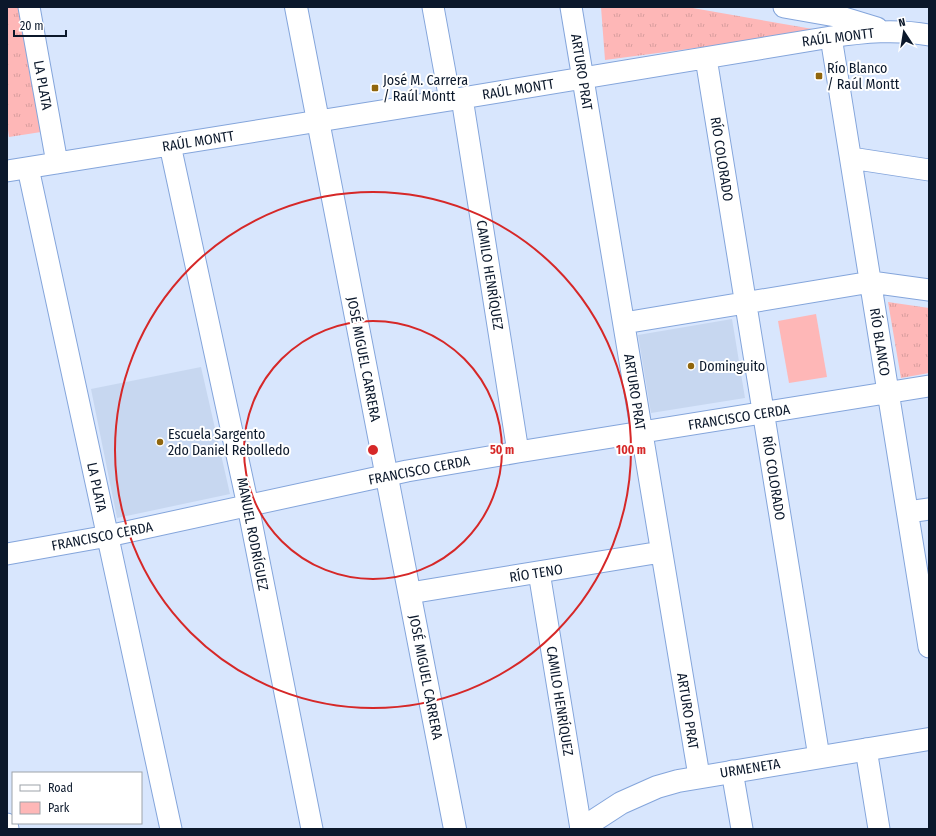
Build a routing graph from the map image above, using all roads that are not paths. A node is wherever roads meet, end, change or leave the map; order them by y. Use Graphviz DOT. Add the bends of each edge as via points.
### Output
graph roads {
  1 [pos="296,7"];
  2 [pos="434,7"];
  3 [pos="571,7"];
  4 [pos="784,7"];
  5 [pos="33,8"];
  6 [pos="887,31"];
  7 [pos="929,35"];
  8 [pos="832,36"];
  9 [pos="706,58"];
  10 [pos="583,78"];
  11 [pos="456,99"];
  12 [pos="318,121"];
  13 [pos="170,145"];
  14 [pos="851,158"];
  15 [pos="57,163"];
  16 [pos="28,168"];
  17 [pos="929,170"];
  18 [pos="7,171"];
  19 [pos="871,282"];
  20 [pos="929,290"];
  21 [pos="745,303"];
  22 [pos="624,323"];
  23 [pos="929,386"];
  24 [pos="889,393"];
  25 [pos="763,413"];
  26 [pos="642,432"];
  27 [pos="518,452"];
  28 [pos="387,476"];
  29 [pos="248,506"];
  30 [pos="929,509"];
  31 [pos="908,512"];
  32 [pos="108,536"];
  33 [pos="662,552"];
  34 [pos="7,554"];
  35 [pos="539,572"];
  36 [pos="410,593"];
  37 [pos="929,647"];
  38 [pos="929,739"];
  39 [pos="866,749"];
  40 [pos="819,757"];
  41 [pos="732,771"];
  42 [pos="698,776"];
  43 [pos="602,822"];
  44 [pos="7,824"];
  45 [pos="8,829"];
  46 [pos="171,829"];
  47 [pos="312,829"];
  48 [pos="455,829"];
  49 [pos="581,829"];
  50 [pos="742,829"];
  51 [pos="879,829"];
  1 -- 12 [label="street, JOSÉ MIGUEL CARRERA"];
  2 -- 11 [label="street, CAMILO HENRÍQUEZ"];
  3 -- 10 [label="street, ARTURO PRAT"];
  4 -- 6 [label="street, RAÚL MONTT" via="841,17"];
  5 -- 15 [label="street, LA PLATA"];
  6 -- 7 [label="street, RAÚL MONTT"];
  6 -- 8 [label="street, RAÚL MONTT"];
  8 -- 9 [label="street, RAÚL MONTT"];
  8 -- 14 [label="street, RÍO BLANCO"];
  9 -- 10 [label="street, RAÚL MONTT"];
  9 -- 21 [label="street, RÍO COLORADO"];
  10 -- 11 [label="street, RAÚL MONTT"];
  10 -- 22 [label="street, ARTURO PRAT"];
  11 -- 12 [label="street, RAÚL MONTT"];
  11 -- 27 [label="street, CAMILO HENRÍQUEZ"];
  12 -- 13 [label="street, RAÚL MONTT"];
  12 -- 28 [label="street, JOSÉ MIGUEL CARRERA"];
  13 -- 15 [label="street, RAÚL MONTT"];
  13 -- 29 [label="street, MANUEL RODRÍGUEZ"];
  14 -- 17 [label="street"];
  14 -- 19 [label="street, RÍO BLANCO"];
  15 -- 16 [label="street, RAÚL MONTT"];
  16 -- 18 [label="street, RAÚL MONTT"];
  16 -- 32 [label="street, LA PLATA"];
  19 -- 20 [label="street"];
  19 -- 21 [label="street"];
  19 -- 24 [label="street, RÍO BLANCO"];
  21 -- 22 [label="street"];
  21 -- 25 [label="street, RÍO COLORADO"];
  22 -- 26 [label="street, ARTURO PRAT"];
  23 -- 24 [label="street, FRANCISCO CERDA"];
  24 -- 25 [label="street, FRANCISCO CERDA"];
  24 -- 31 [label="street, RÍO BLANCO"];
  25 -- 26 [label="street, FRANCISCO CERDA"];
  25 -- 40 [label="street, RÍO COLORADO"];
  26 -- 27 [label="street, FRANCISCO CERDA"];
  26 -- 33 [label="street, ARTURO PRAT"];
  27 -- 28 [label="street, FRANCISCO CERDA"];
  28 -- 29 [label="street, FRANCISCO CERDA"];
  28 -- 36 [label="street, JOSÉ MIGUEL CARRERA"];
  29 -- 32 [label="street, FRANCISCO CERDA"];
  29 -- 47 [label="street, MANUEL RODRÍGUEZ"];
  30 -- 31 [label="street"];
  31 -- 37 [label="street, RÍO BLANCO"];
  32 -- 34 [label="street, FRANCISCO CERDA"];
  32 -- 46 [label="street, LA PLATA"];
  33 -- 35 [label="street, RÍO TENO"];
  33 -- 42 [label="street, ARTURO PRAT"];
  35 -- 36 [label="street, RÍO TENO"];
  35 -- 49 [label="street, CAMILO HENRÍQUEZ"];
  36 -- 48 [label="street, JOSÉ MIGUEL CARRERA"];
  38 -- 39 [label="street, URMENETA"];
  39 -- 40 [label="street, URMENETA"];
  39 -- 51 [label="street"];
  40 -- 41 [label="street, URMENETA"];
  41 -- 42 [label="street, URMENETA"];
  41 -- 50 [label="street"];
  42 -- 43 [label="street, URMENETA" via="657,787 621,803"];
  43 -- 49 [label="street, URMENETA"];
  44 -- 45 [label="street"];
}
